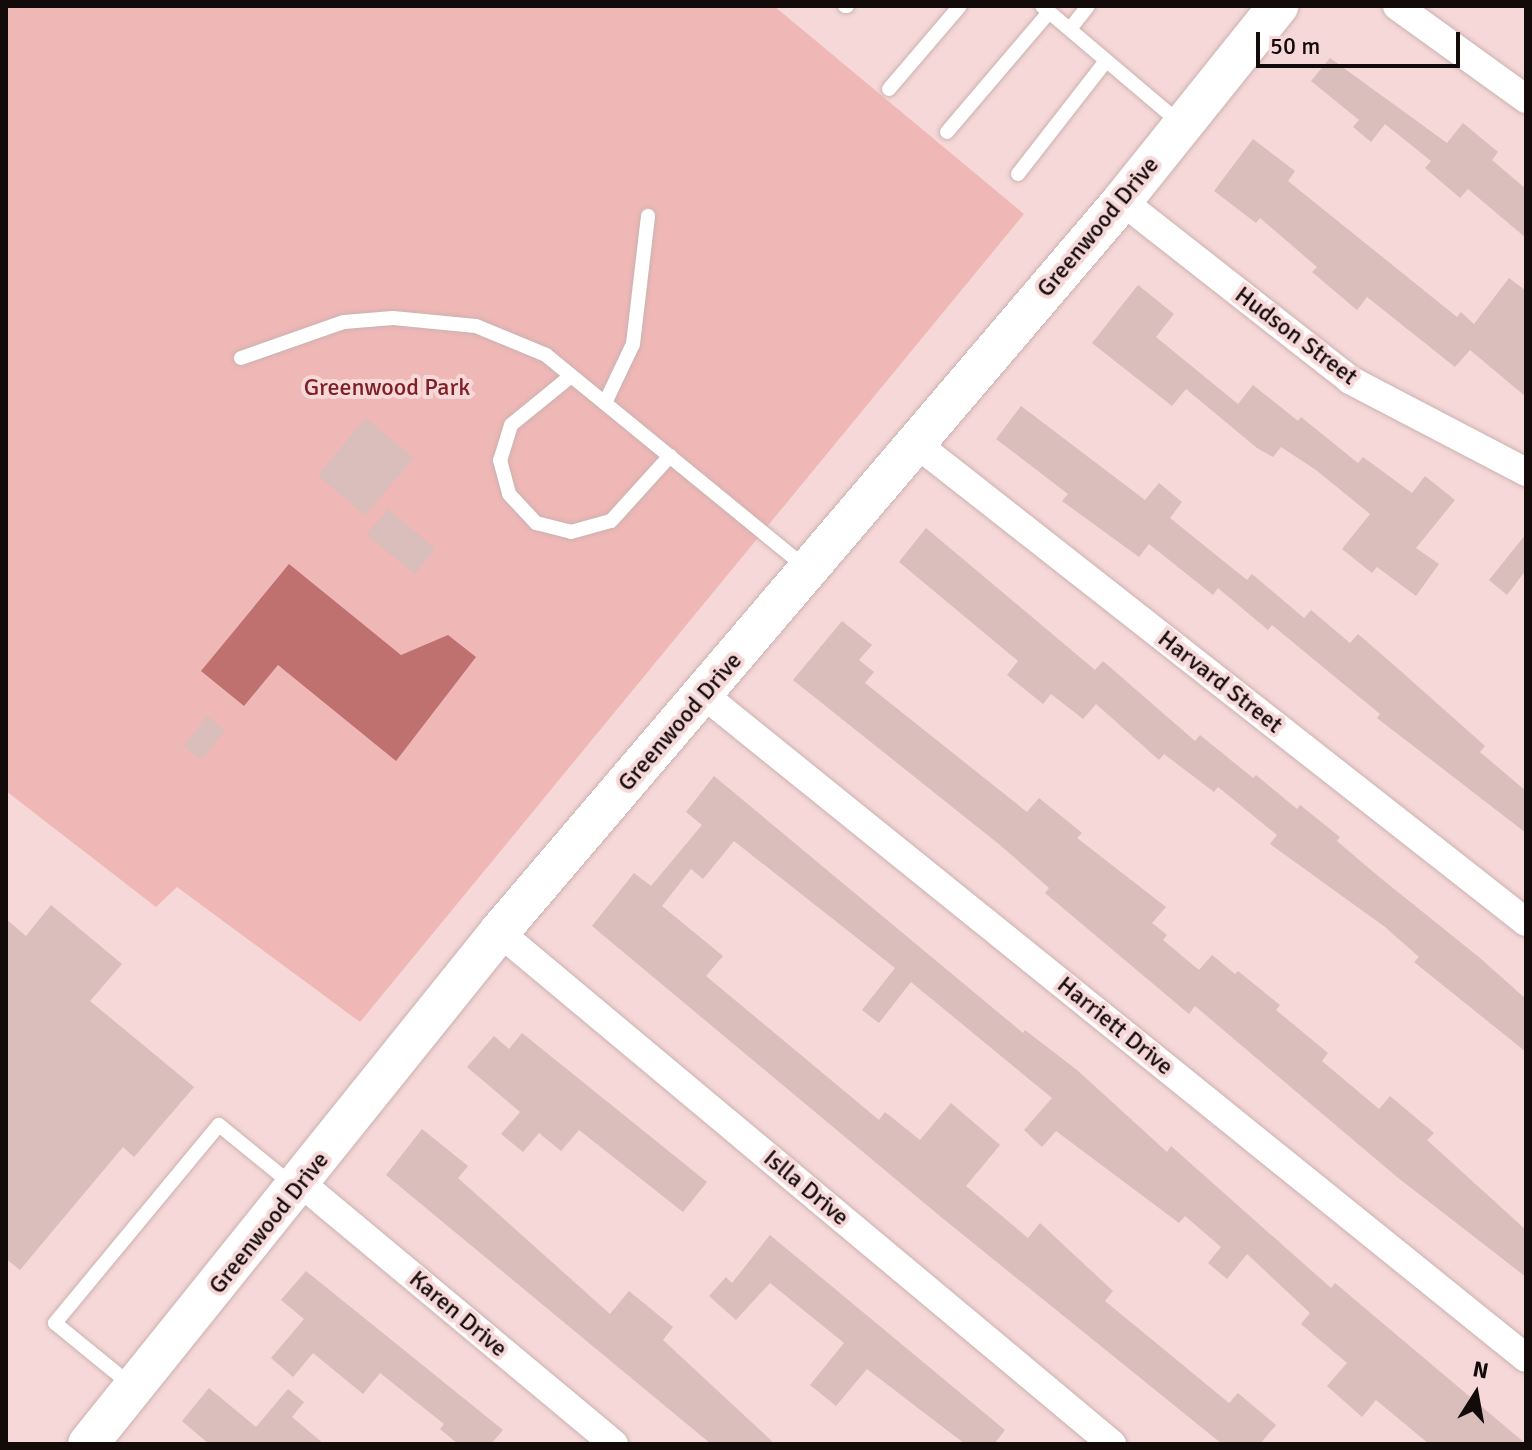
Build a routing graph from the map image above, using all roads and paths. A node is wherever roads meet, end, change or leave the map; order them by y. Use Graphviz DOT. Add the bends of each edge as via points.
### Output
graph roads {
  1 [pos="960,6"];
  2 [pos="1088,6"];
  3 [pos="1278,6"];
  4 [pos="1397,6"];
  5 [pos="1045,9"];
  6 [pos="1070,29"];
  7 [pos="1106,61"];
  8 [pos="889,89"];
  9 [pos="1526,99"];
  10 [pos="1183,125"];
  11 [pos="947,132"];
  12 [pos="1018,174"];
  13 [pos="1122,201"];
  14 [pos="648,216"];
  15 [pos="241,358"];
  16 [pos="571,376"];
  17 [pos="605,403"];
  18 [pos="914,442"];
  19 [pos="670,456"];
  20 [pos="1526,472"];
  21 [pos="808,570"];
  22 [pos="704,695"];
  23 [pos="1526,922"];
  24 [pos="499,932"];
  25 [pos="300,1186"];
  26 [pos="1526,1358"];
  27 [pos="134,1387"];
  28 [pos="92,1443"];
  29 [pos="614,1444"];
  30 [pos="1112,1444"];
  1 -- 8 [label="lane"];
  2 -- 6 [label="lane"];
  3 -- 10 [label="main road, Greenwood Drive"];
  4 -- 9 [label="street"];
  5 -- 6 [label="lane"];
  5 -- 11 [label="lane"];
  6 -- 7 [label="lane"];
  7 -- 10 [label="lane"];
  7 -- 12 [label="lane"];
  10 -- 13 [label="main road, Greenwood Drive"];
  13 -- 18 [label="main road, Greenwood Drive"];
  13 -- 20 [label="street, Hudson Street" via="1350,380"];
  14 -- 17 [label="lane" via="633,344"];
  15 -- 16 [label="lane" via="344,322 393,318 476,326 546,355"];
  16 -- 17 [label="lane"];
  16 -- 19 [label="lane" via="511,425 500,460 509,494 536,523 571,532 611,521"];
  17 -- 19 [label="lane"];
  18 -- 21 [label="main road, Greenwood Drive"];
  18 -- 23 [label="street, Harvard Street"];
  19 -- 21 [label="lane"];
  21 -- 22 [label="main road, Greenwood Drive"];
  22 -- 24 [label="main road, Greenwood Drive"];
  22 -- 26 [label="street, Harriett Drive"];
  24 -- 25 [label="main road, Greenwood Drive"];
  24 -- 30 [label="street, Islla Drive"];
  25 -- 27 [label="main road, Greenwood Drive"];
  25 -- 27 [label="lane" via="219,1125 55,1323"];
  25 -- 29 [label="street, Karen Drive"];
  27 -- 28 [label="main road, Greenwood Drive"];
}
